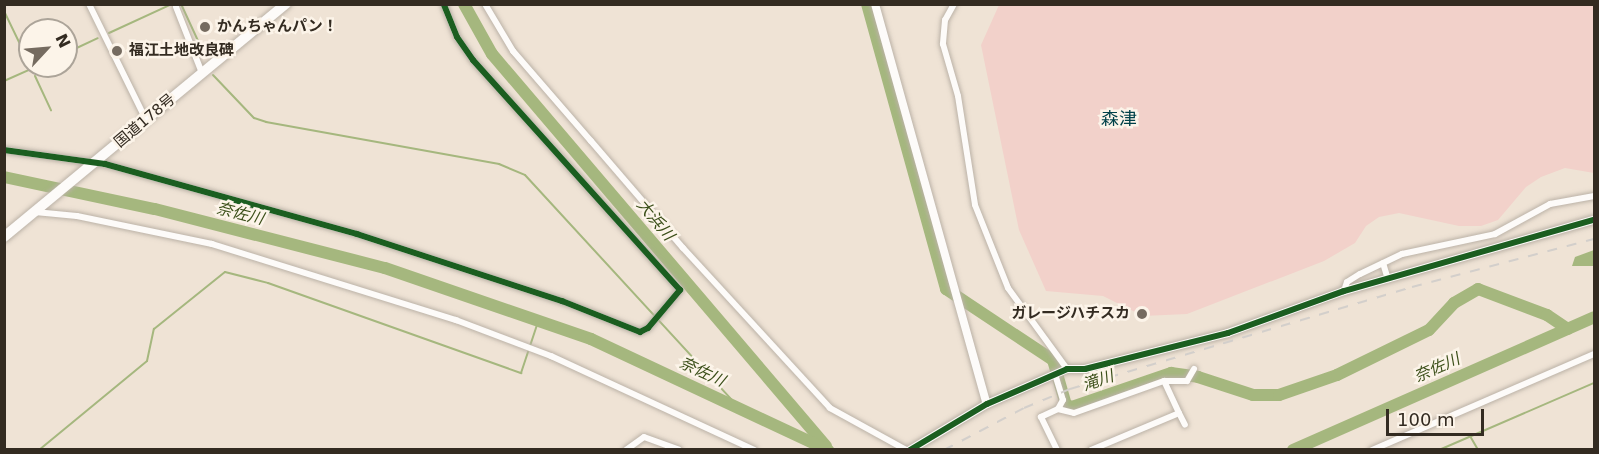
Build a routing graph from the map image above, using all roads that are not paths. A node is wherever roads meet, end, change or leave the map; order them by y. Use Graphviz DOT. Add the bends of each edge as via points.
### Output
graph roads {
  1 [pos="89,4"];
  2 [pos="286,4"];
  3 [pos="444,4"];
  4 [pos="485,4"];
  5 [pos="875,4"];
  6 [pos="954,4"];
  7 [pos="176,7"];
  8 [pos="202,74"];
  9 [pos="146,120"];
  10 [pos="4,150"];
  11 [pos="90,167"];
  12 [pos="1594,196"];
  13 [pos="37,210"];
  14 [pos="1594,220"];
  15 [pos="4,237"];
  16 [pos="1383,263"];
  17 [pos="1388,279"];
  18 [pos="1344,291"];
  19 [pos="1594,354"];
  20 [pos="1067,369"];
  21 [pos="1194,369"];
  22 [pos="1055,374"];
  23 [pos="1164,381"];
  24 [pos="987,404"];
  25 [pos="1058,409"];
  26 [pos="1179,413"];
  27 [pos="1185,426"];
  28 [pos="626,450"];
  29 [pos="679,450"];
  30 [pos="754,450"];
  31 [pos="908,450"];
  32 [pos="1057,450"];
  33 [pos="1091,450"];
  34 [pos="1372,450"];
  1 -- 9 [label="street"];
  2 -- 8 [label="highway, 国道178号"];
  3 -- 11 [label="street" via="457,37 473,60 680,290 648,328 640,332 562,301 357,234 105,164"];
  4 -- 31 [label="street" via="513,51 682,248 830,408"];
  5 -- 24 [label="street"];
  6 -- 20 [label="street" via="945,20 943,44 958,96 975,205 1008,288"];
  7 -- 8 [label="street"];
  8 -- 9 [label="highway, 国道178号"];
  9 -- 11 [label="highway, 国道178号"];
  10 -- 11 [label="street"];
  11 -- 13 [label="highway, 国道178号"];
  12 -- 16 [label="street" via="1550,204 1496,234 1423,247"];
  13 -- 15 [label="highway, 国道178号"];
  13 -- 30 [label="street" via="212,244 456,320 551,356"];
  14 -- 17 [label="street"];
  16 -- 17 [label="street"];
  16 -- 18 [label="street" via="1347,282"];
  17 -- 18 [label="street"];
  18 -- 20 [label="street" via="1228,333 1085,369"];
  19 -- 34 [label="street"];
  20 -- 22 [label="street"];
  21 -- 23 [label="street" via="1187,381"];
  22 -- 24 [label="street"];
  22 -- 25 [label="street" via="1064,400"];
  23 -- 25 [label="street" via="1074,412"];
  23 -- 26 [label="street"];
  24 -- 31 [label="street"];
  25 -- 32 [label="street" via="1041,417"];
  26 -- 27 [label="street"];
  26 -- 33 [label="street"];
  28 -- 29 [label="street" via="644,437"];
}
